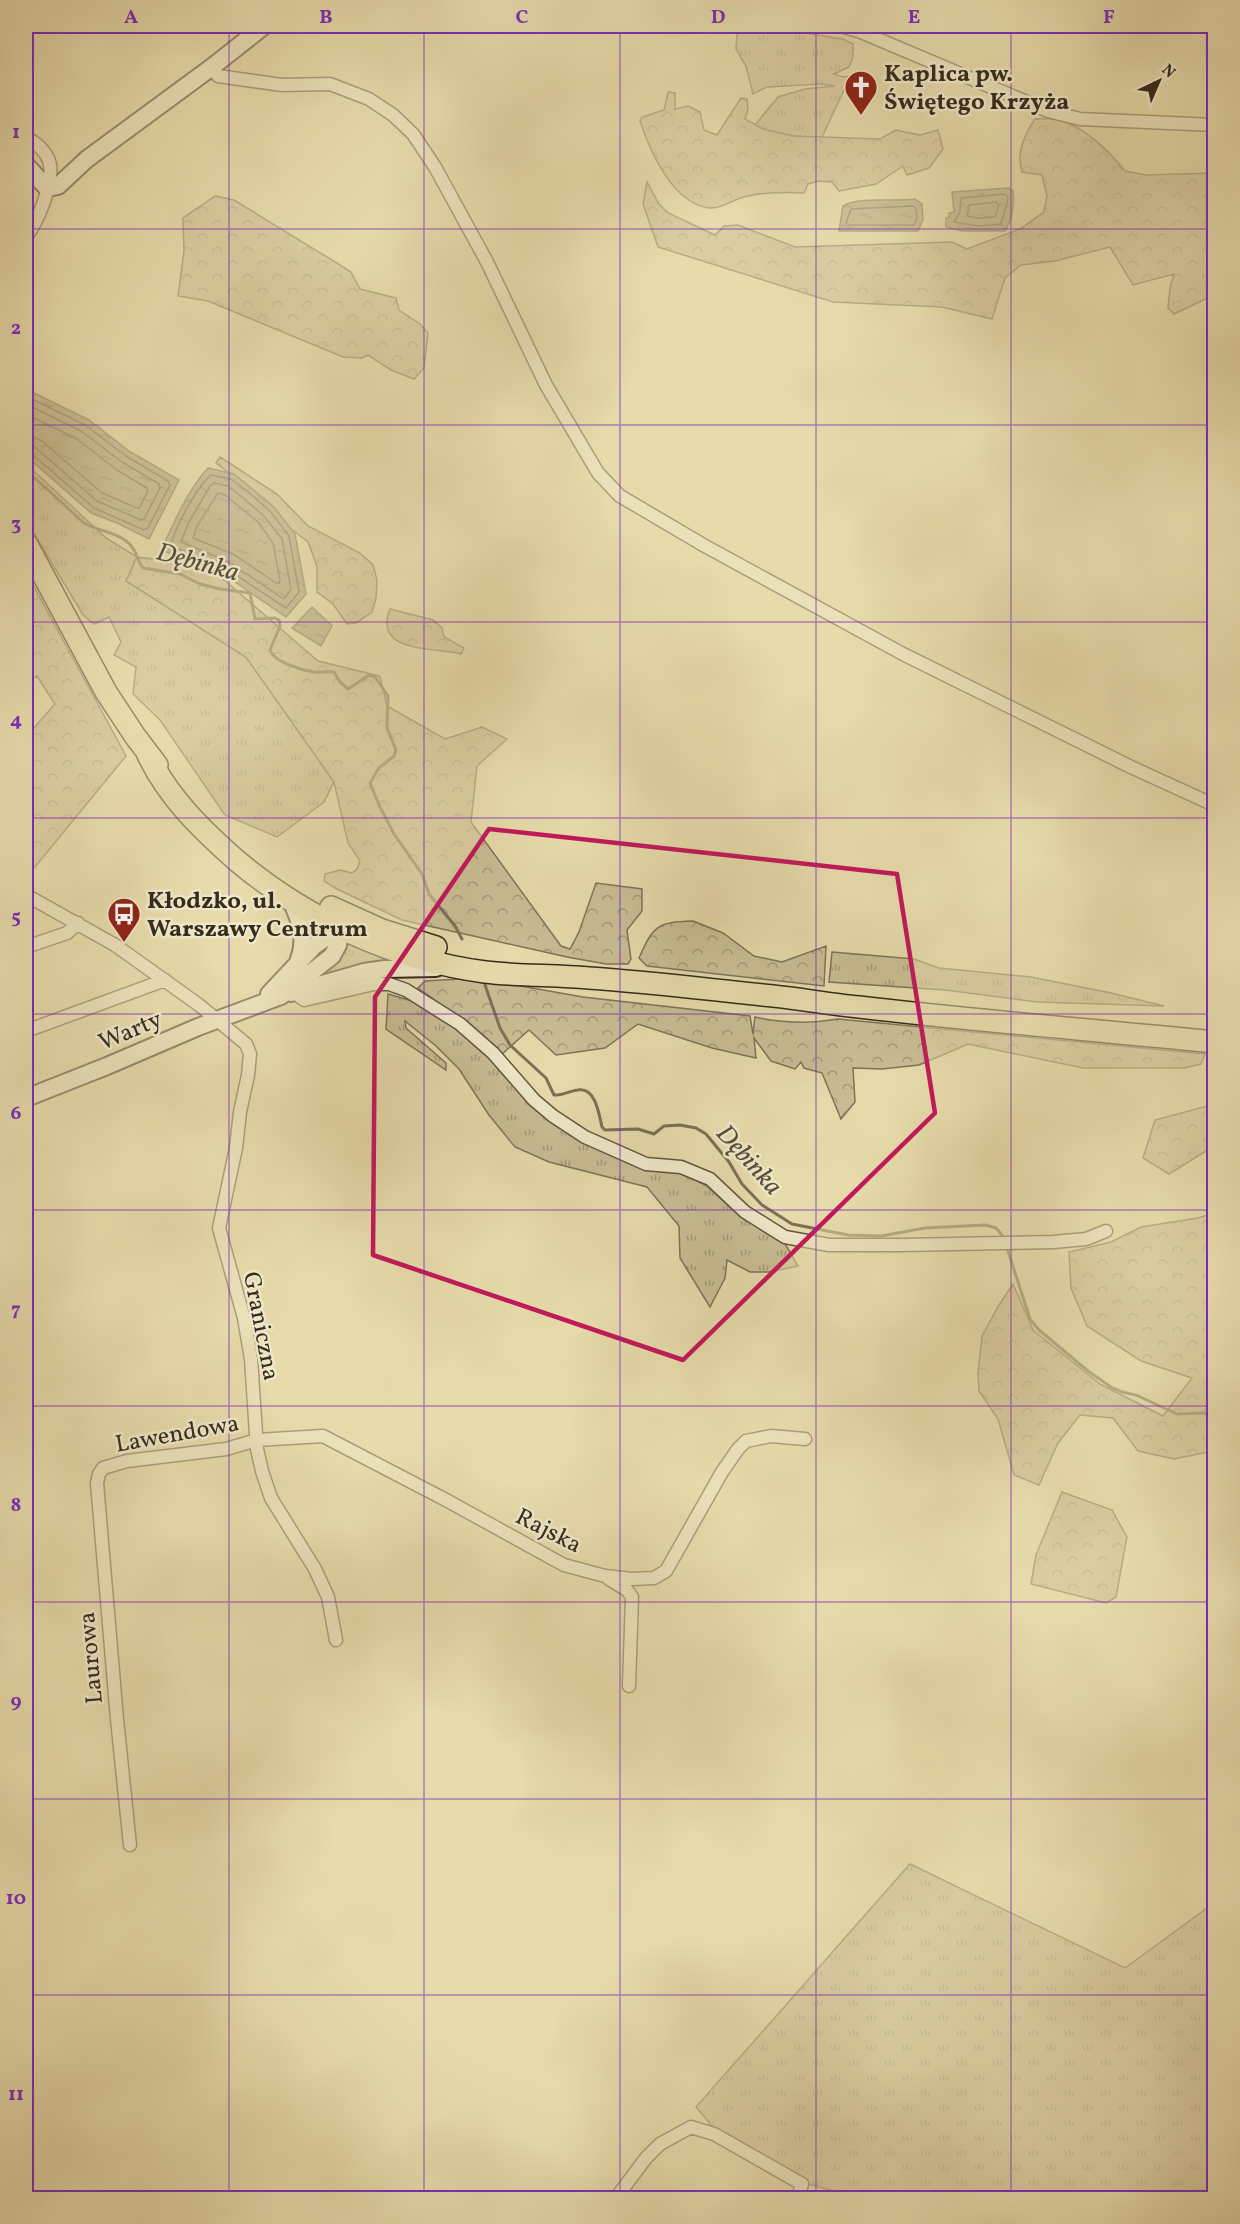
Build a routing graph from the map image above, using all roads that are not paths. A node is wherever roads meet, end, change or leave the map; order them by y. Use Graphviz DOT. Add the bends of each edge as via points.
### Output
graph roads {
  1 [pos="264,26"];
  2 [pos="841,26"];
  3 [pos="212,67"];
  4 [pos="1215,125"];
  5 [pos="26,137"];
  6 [pos="26,165"];
  7 [pos="47,188"];
  8 [pos="26,237"];
  9 [pos="26,543"];
  10 [pos="180,797"];
  11 [pos="1215,805"];
  12 [pos="26,895"];
  13 [pos="292,903"];
  14 [pos="343,921"];
  15 [pos="78,923"];
  16 [pos="26,947"];
  17 [pos="298,962"];
  18 [pos="451,966"];
  19 [pos="486,966"];
  20 [pos="165,980"];
  21 [pos="288,994"];
  22 [pos="252,1006"];
  23 [pos="217,1020"];
  24 [pos="26,1031"];
  25 [pos="1215,1042"];
  26 [pos="26,1098"];
  27 [pos="1106,1231"];
  28 [pos="805,1439"];
  29 [pos="257,1440"];
  30 [pos="104,1468"];
  31 [pos="605,1576"];
  32 [pos="336,1640"];
  33 [pos="629,1686"];
  34 [pos="130,1845"];
  35 [pos="616,2199"];
  36 [pos="798,2199"];
  1 -- 3 [label="main road"];
  2 -- 4 [label="street" via="1048,111 1080,119"];
  3 -- 7 [label="main road" via="87,159 58,186"];
  3 -- 11 [label="street" via="218,76 282,85 330,84 355,92 393,114 413,134 487,262 546,385 598,473 620,496 893,649"];
  5 -- 7 [label="street" via="40,147 50,164"];
  6 -- 7 [label="main road"];
  7 -- 8 [label="street" via="37,219"];
  9 -- 10 [label="highway" via="106,692 160,778"];
  10 -- 13 [label="highway" via="229,854"];
  10 -- 14 [label="highway" via="266,869"];
  12 -- 15 [label="street"];
  13 -- 14 [label="highway"];
  13 -- 17 [label="main road" via="303,932"];
  14 -- 17 [label="main road, Warty"];
  14 -- 18 [label="highway" via="394,950"];
  14 -- 19 [label="highway" via="417,941"];
  14 -- 21 [label="main road, Warty" via="332,956"];
  15 -- 16 [label="street" via="67,933"];
  15 -- 20 [label="street"];
  17 -- 22 [label="main road, Warty" via="277,987"];
  18 -- 19 [label="highway"];
  18 -- 21 [label="main road" via="364,972"];
  19 -- 25 [label="highway"];
  20 -- 23 [label="street"];
  20 -- 24 [label="street"];
  21 -- 22 [label="main road, Warty"];
  21 -- 27 [label="street" via="304,1000 374,984 406,990 460,1024 493,1053 534,1100 585,1137 646,1164 681,1167 710,1179 745,1212 785,1237 829,1245 902,1245 1053,1242 1086,1239"];
  22 -- 23 [label="main road, Warty"];
  23 -- 26 [label="main road, Warty"];
  23 -- 29 [label="street, Graniczna" via="246,1044 250,1054 219,1228 244,1318"];
  28 -- 31 [label="street, Rajska" via="771,1436 746,1441 722,1472 666,1571 654,1578"];
  29 -- 30 [label="street, Lawendowa" via="226,1449 127,1461"];
  29 -- 31 [label="street, Rajska" via="323,1436 564,1565"];
  29 -- 32 [label="street, Graniczna" via="271,1498 328,1597"];
  30 -- 34 [label="street, Laurowa" via="97,1483 100,1534"];
  31 -- 33 [label="street" via="632,1597"];
  35 -- 36 [label="street" via="660,2144 691,2127 714,2134 802,2184"];
}
